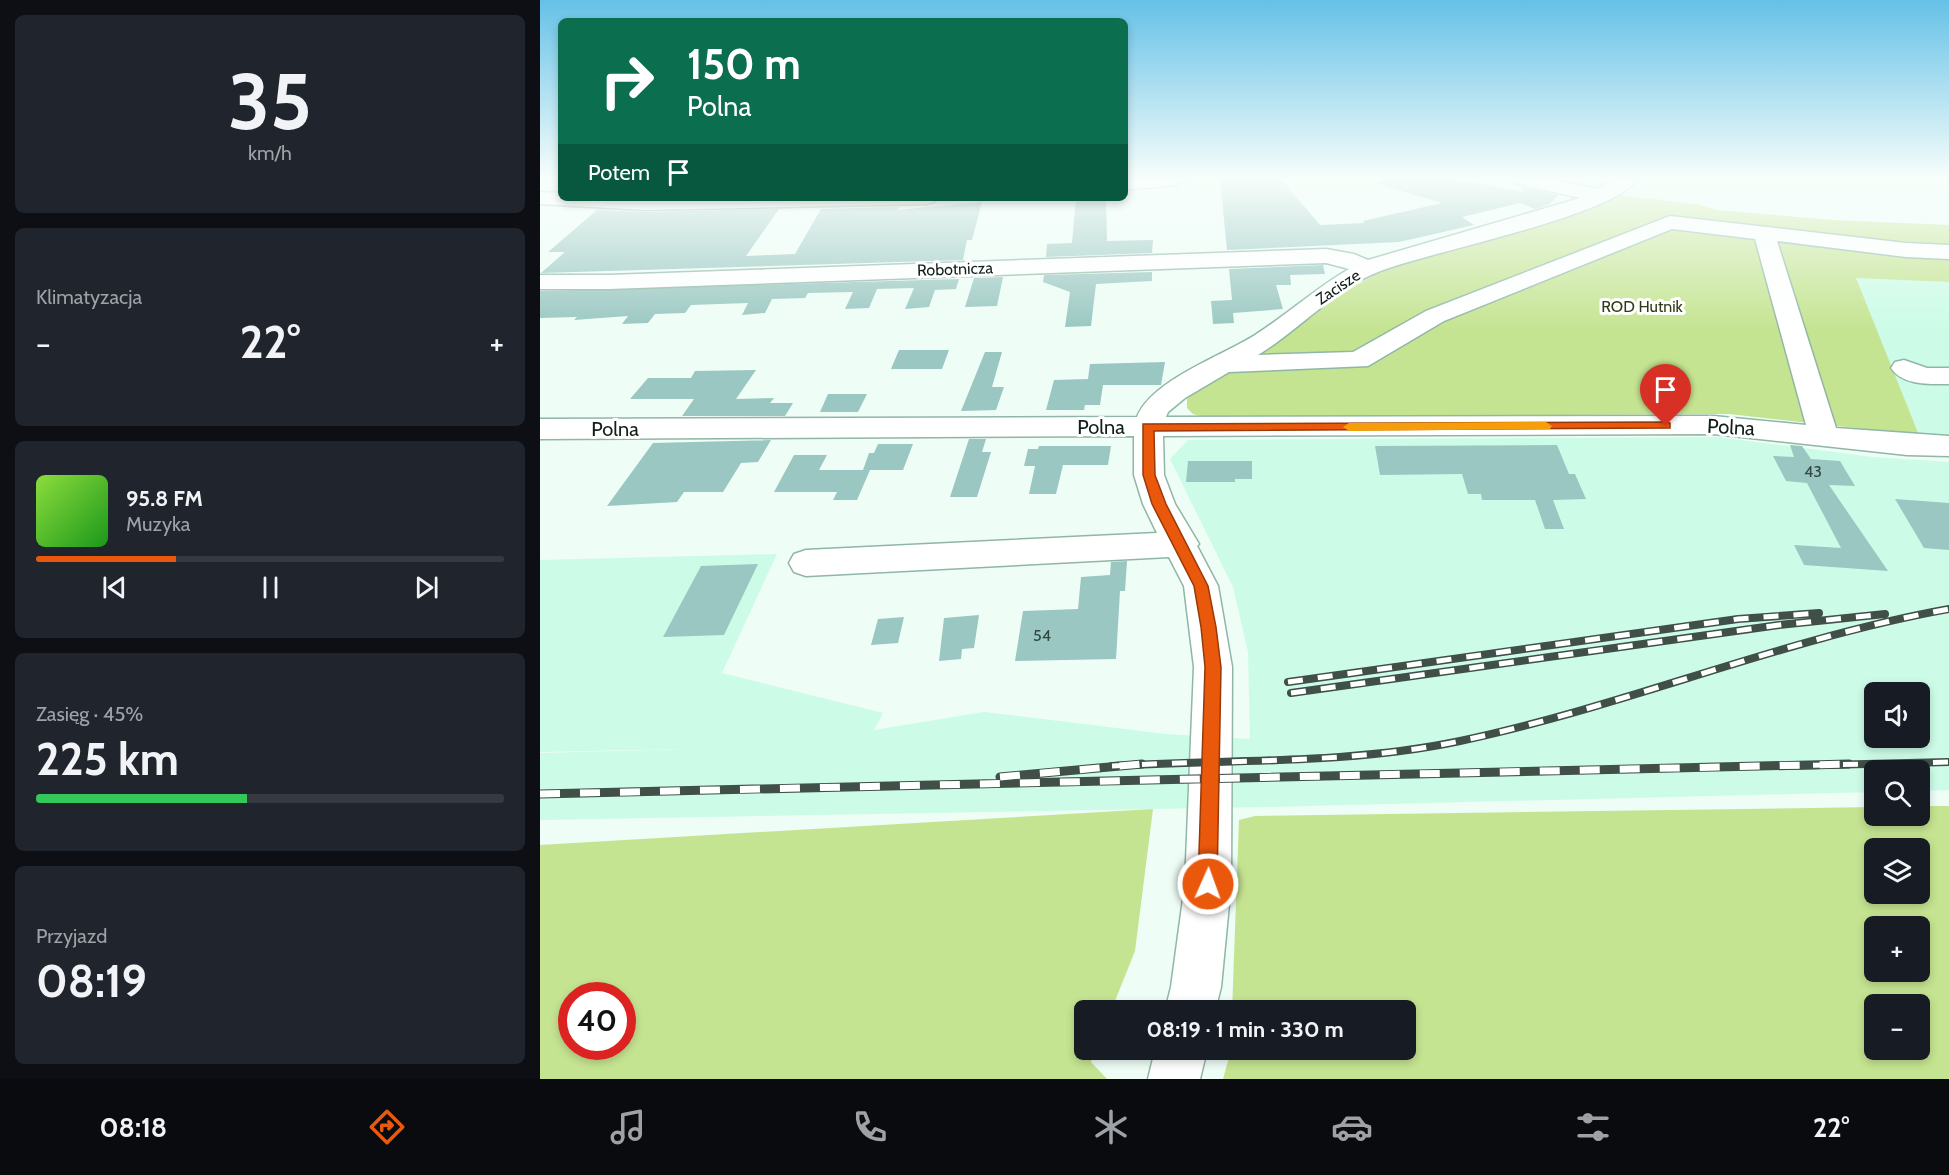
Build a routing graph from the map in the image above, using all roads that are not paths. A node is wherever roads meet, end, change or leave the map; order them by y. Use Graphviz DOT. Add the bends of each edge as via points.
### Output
graph roads {
  1 [pos="1496,229"];
  2 [pos="1652,229"];
  3 [pos="1733,229"];
  4 [pos="1764,233"];
  5 [pos="1949,252"];
  6 [pos="1367,268"];
  7 [pos="540,282"];
  8 [pos="1226,364"];
  9 [pos="1905,368"];
  10 [pos="1949,376"];
  11 [pos="1148,427"];
  12 [pos="550,429"];
  13 [pos="1824,436"];
  14 [pos="1949,446"];
  15 [pos="540,452"];
  16 [pos="1182,544"];
  17 [pos="806,563"];
  18 [pos="1193,1000"];
  19 [pos="1179,1060"];
  20 [pos="1174,1079"];
  1 -- 6 [label="street, Zacisze"];
  2 -- 8 [label="street" via="1435,316 1359,360"];
  3 -- 4 [label="street"];
  4 -- 5 [label="street"];
  4 -- 13 [label="street"];
  6 -- 7 [label="street, Robotnicza" via="1326,256"];
  6 -- 8 [label="street, Zacisze"];
  8 -- 11 [label="street, Zacisze" via="1175,392 1155,408"];
  9 -- 10 [label="street" via="1923,376"];
  11 -- 12 [label="street, Polna"];
  11 -- 13 [label="street, Polna" via="1713,425"];
  11 -- 16 [label="street" via="1149,475 1159,504"];
  12 -- 15 [label="street"];
  13 -- 14 [label="street, Polna"];
  16 -- 17 [label="street"];
  16 -- 18 [label="street" via="1201,586 1213,667 1208,884"];
  19 -- 20 [label="street"];
}
